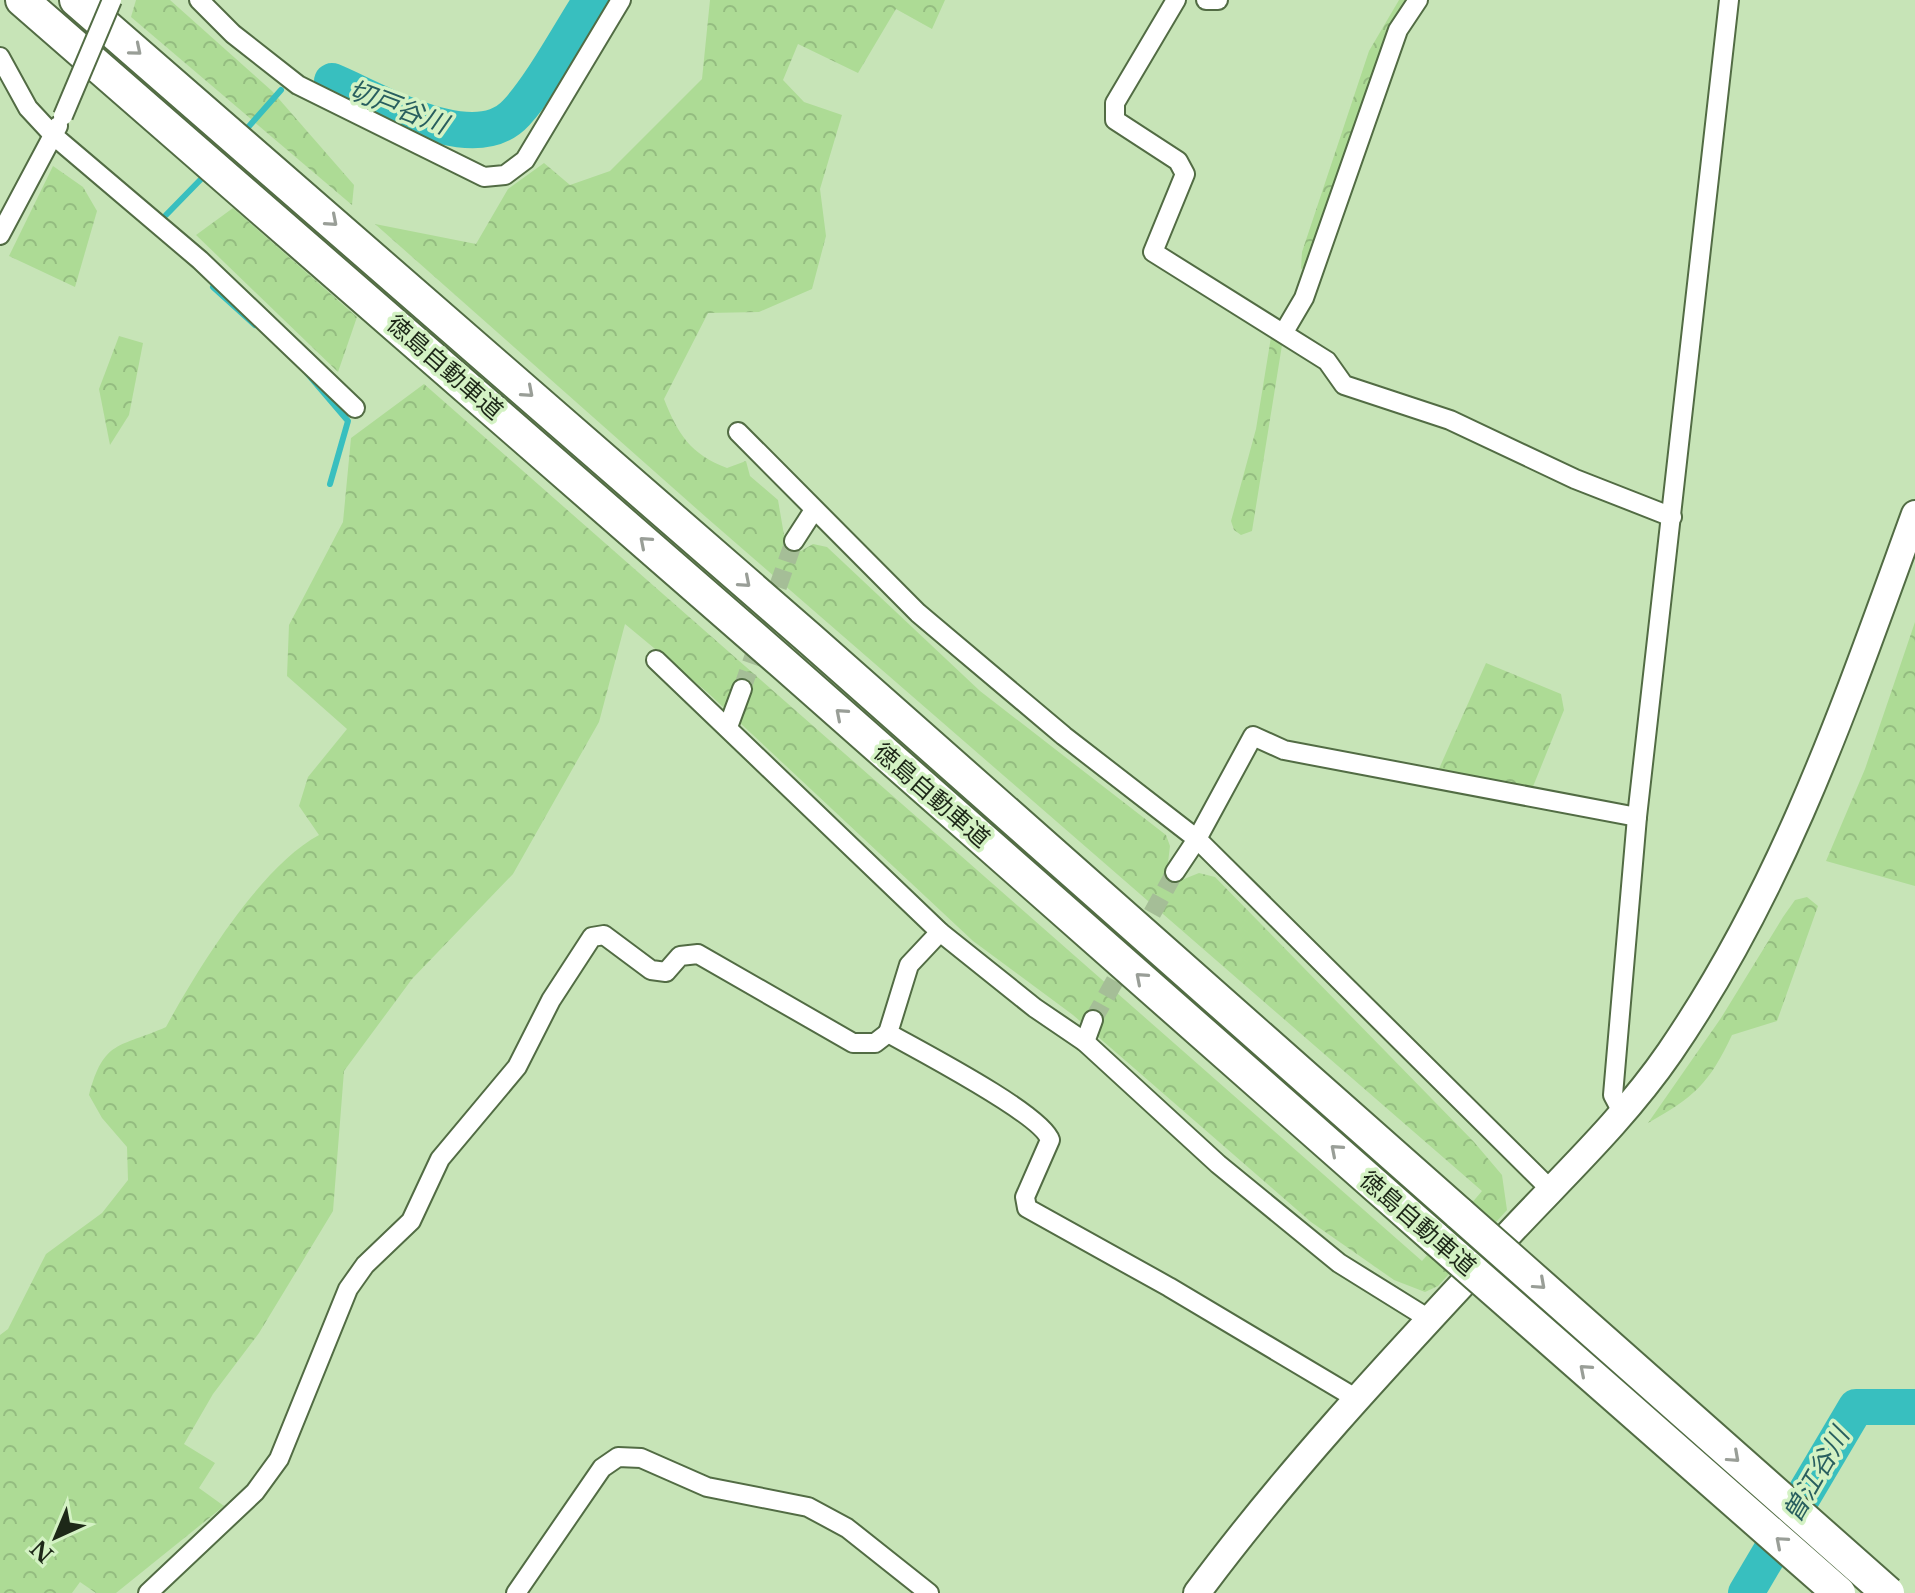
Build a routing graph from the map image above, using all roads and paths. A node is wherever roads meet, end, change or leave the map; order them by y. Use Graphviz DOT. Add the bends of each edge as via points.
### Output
graph roads {
  1 [pos="22,0"];
  2 [pos="76,0"];
  3 [pos="112,0"];
  4 [pos="199,0"];
  5 [pos="621,0"];
  6 [pos="1176,0"];
  7 [pos="1206,0"];
  8 [pos="1218,0"];
  9 [pos="1418,0"];
  10 [pos="1729,0"];
  11 [pos="0,57"];
  12 [pos="54,136"];
  13 [pos="0,235"];
  14 [pos="1284,332"];
  15 [pos="355,408"];
  16 [pos="738,432"];
  17 [pos="814,510"];
  18 [pos="1915,514"];
  19 [pos="1672,517"];
  20 [pos="794,541"];
  21 [pos="656,660"];
  22 [pos="742,689"];
  23 [pos="728,727"];
  24 [pos="1637,817"];
  25 [pos="1197,839"];
  26 [pos="1175,872"];
  27 [pos="940,932"];
  28 [pos="1093,1020"];
  29 [pos="888,1033"];
  30 [pos="1085,1042"];
  31 [pos="1622,1112"];
  32 [pos="1550,1189"];
  33 [pos="1429,1319"];
  34 [pos="1357,1399"];
  35 [pos="148,1593"];
  36 [pos="516,1593"];
  37 [pos="929,1593"];
  38 [pos="1197,1593"];
  39 [pos="1839,1593"];
  40 [pos="1888,1593"];
  39 -- 1 [label="highway, 徳島自動車道, one-way, bridge"];
  2 -- 40 [label="highway, 徳島自動車道, one-way, bridge" via="809,638"];
  3 -- 12 [label="street, bridge"];
  4 -- 5 [label="street" via="298,85 484,177 505,175 525,160"];
  6 -- 14 [label="street" via="1115,103 1115,120 1178,161 1185,174 1153,252"];
  7 -- 8 [label="street"];
  9 -- 14 [label="street" via="1398,30 1304,298"];
  10 -- 19 [label="street"];
  11 -- 12 [label="street" via="28,108"];
  12 -- 13 [label="street"];
  12 -- 15 [label="street" via="200,260"];
  14 -- 19 [label="street" via="1327,361 1344,385 1450,420 1575,479"];
  16 -- 17 [label="street"];
  17 -- 20 [label="street"];
  17 -- 25 [label="street" via="918,613"];
  18 -- 31 [label="street" via="1826,760 1784,853 1723,968 1669,1054"];
  19 -- 24 [label="street"];
  21 -- 23 [label="street"];
  22 -- 23 [label="street"];
  23 -- 27 [label="street"];
  24 -- 25 [label="street" via="1284,750 1253,736"];
  24 -- 31 [label="street" via="1613,1095"];
  25 -- 26 [label="street"];
  25 -- 32 [label="street"];
  27 -- 29 [label="street" via="909,965"];
  27 -- 30 [label="street"];
  28 -- 30 [label="street"];
  29 -- 34 [label="street" via="1047,1131 1050,1140 1025,1197 1027,1208"];
  29 -- 35 [label="street" via="875,1043 853,1043 698,954 680,956 666,972 651,970 604,935 592,937 551,1000 517,1067 440,1159 411,1221 348,1289 279,1459 255,1492"];
  30 -- 33 [label="street" via="1218,1164 1339,1263"];
  31 -- 32 [label="street"];
  32 -- 33 [label="street"];
  33 -- 34 [label="street"];
  34 -- 38 [label="street"];
  36 -- 37 [label="street" via="602,1468 618,1457 641,1458 707,1487 808,1507 847,1528"];
}
